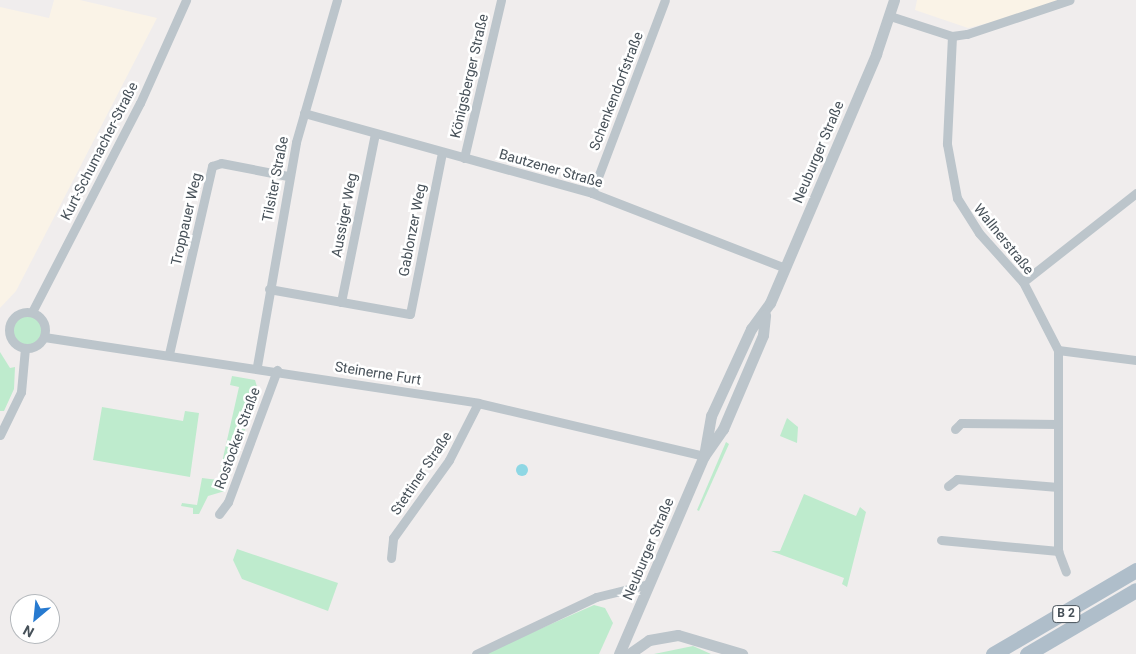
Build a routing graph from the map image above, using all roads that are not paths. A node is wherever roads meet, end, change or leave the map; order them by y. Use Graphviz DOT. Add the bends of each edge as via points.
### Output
graph roads {
  1 [pos="186,0"];
  2 [pos="337,0"];
  3 [pos="501,0"];
  4 [pos="665,0"];
  5 [pos="894,0"];
  6 [pos="1070,0"];
  7 [pos="890,16"];
  8 [pos="952,36"];
  9 [pos="304,113"];
  10 [pos="375,133"];
  11 [pos="442,152"];
  12 [pos="464,158"];
  13 [pos="288,176"];
  14 [pos="592,192"];
  15 [pos="1136,193"];
  16 [pos="785,268"];
  17 [pos="1023,282"];
  18 [pos="269,289"];
  19 [pos="341,302"];
  20 [pos="32,312"];
  21 [pos="765,315"];
  22 [pos="0,336"];
  23 [pos="10,338"];
  24 [pos="44,338"];
  25 [pos="25,348"];
  26 [pos="1058,350"];
  27 [pos="169,354"];
  28 [pos="1136,360"];
  29 [pos="257,366"];
  30 [pos="277,370"];
  31 [pos="478,403"];
  32 [pos="1058,424"];
  33 [pos="955,429"];
  34 [pos="0,435"];
  35 [pos="704,456"];
  36 [pos="948,486"];
  37 [pos="1058,487"];
  38 [pos="219,514"];
  39 [pos="940,540"];
  40 [pos="1058,551"];
  41 [pos="391,558"];
  42 [pos="1136,570"];
  43 [pos="1066,572"];
  44 [pos="649,584"];
  45 [pos="1136,590"];
  46 [pos="476,654"];
  47 [pos="619,654"];
  48 [pos="628,654"];
  49 [pos="742,654"];
  50 [pos="993,654"];
  51 [pos="1027,654"];
  1 -- 20 [label="street, Kurt-Schumacher-Straße" via="140,103"];
  2 -- 9 [label="street, Tilsiter Straße"];
  3 -- 12 [label="street, Königsberger Straße"];
  4 -- 14 [label="street, Schenkendorfstraße"];
  5 -- 7 [label="street, Neuburger Straße"];
  6 -- 8 [label="street" via="1002,25"];
  7 -- 8 [label="street"];
  7 -- 16 [label="street, Neuburger Straße"];
  8 -- 17 [label="street, Wallnerstraße" via="947,144 957,198 979,233"];
  9 -- 10 [label="street, Bautzener Straße"];
  9 -- 13 [label="street, Tilsiter Straße"];
  10 -- 11 [label="street, Bautzener Straße"];
  10 -- 19 [label="street, Aussiger Weg"];
  11 -- 12 [label="street, Bautzener Straße"];
  11 -- 19 [label="street, Gablonzer Weg" via="410,314"];
  12 -- 14 [label="street, Bautzener Straße"];
  13 -- 18 [label="street, Tilsiter Straße"];
  13 -- 27 [label="street, Troppauer Weg" via="221,163 212,166"];
  14 -- 16 [label="street, Bautzener Straße"];
  15 -- 17 [label="street"];
  16 -- 21 [label="street, Neuburger Straße"];
  17 -- 26 [label="street, Wallnerstraße"];
  18 -- 19 [label="street"];
  18 -- 29 [label="street, Tilsiter Straße"];
  20 -- 23 [label="street" via="14,316"];
  20 -- 24 [label="street" via="44,323"];
  21 -- 35 [label="street, Neuburger Straße" via="763,335 723,429"];
  21 -- 35 [label="street, Neuburger Straße" via="751,329 713,411"];
  22 -- 23 [label="street"];
  23 -- 25 [label="street"];
  24 -- 25 [label="street" via="34,347"];
  24 -- 27 [label="street, Steinerne Furt"];
  25 -- 34 [label="street" via="21,392"];
  26 -- 28 [label="street"];
  26 -- 32 [label="street, Wallnerstraße"];
  27 -- 29 [label="street, Steinerne Furt"];
  29 -- 30 [label="street, Steinerne Furt"];
  30 -- 31 [label="street, Steinerne Furt"];
  30 -- 38 [label="street, Rostocker Straße" via="228,502"];
  31 -- 35 [label="street, Steinerne Furt"];
  31 -- 41 [label="street, Stettiner Straße" via="449,460 393,538"];
  32 -- 33 [label="street" via="961,423"];
  32 -- 37 [label="street, Wallnerstraße"];
  35 -- 44 [label="street, Neuburger Straße"];
  36 -- 37 [label="street" via="958,480"];
  37 -- 40 [label="street, Wallnerstraße"];
  39 -- 40 [label="street"];
  40 -- 43 [label="street, Wallnerstraße"];
  42 -- 50 [label="main road, B 2"];
  44 -- 46 [label="street" via="596,597"];
  44 -- 47 [label="street, Neuburger Straße"];
  45 -- 51 [label="main road, B 2"];
  48 -- 49 [label="street" via="650,640 678,635"];
}
